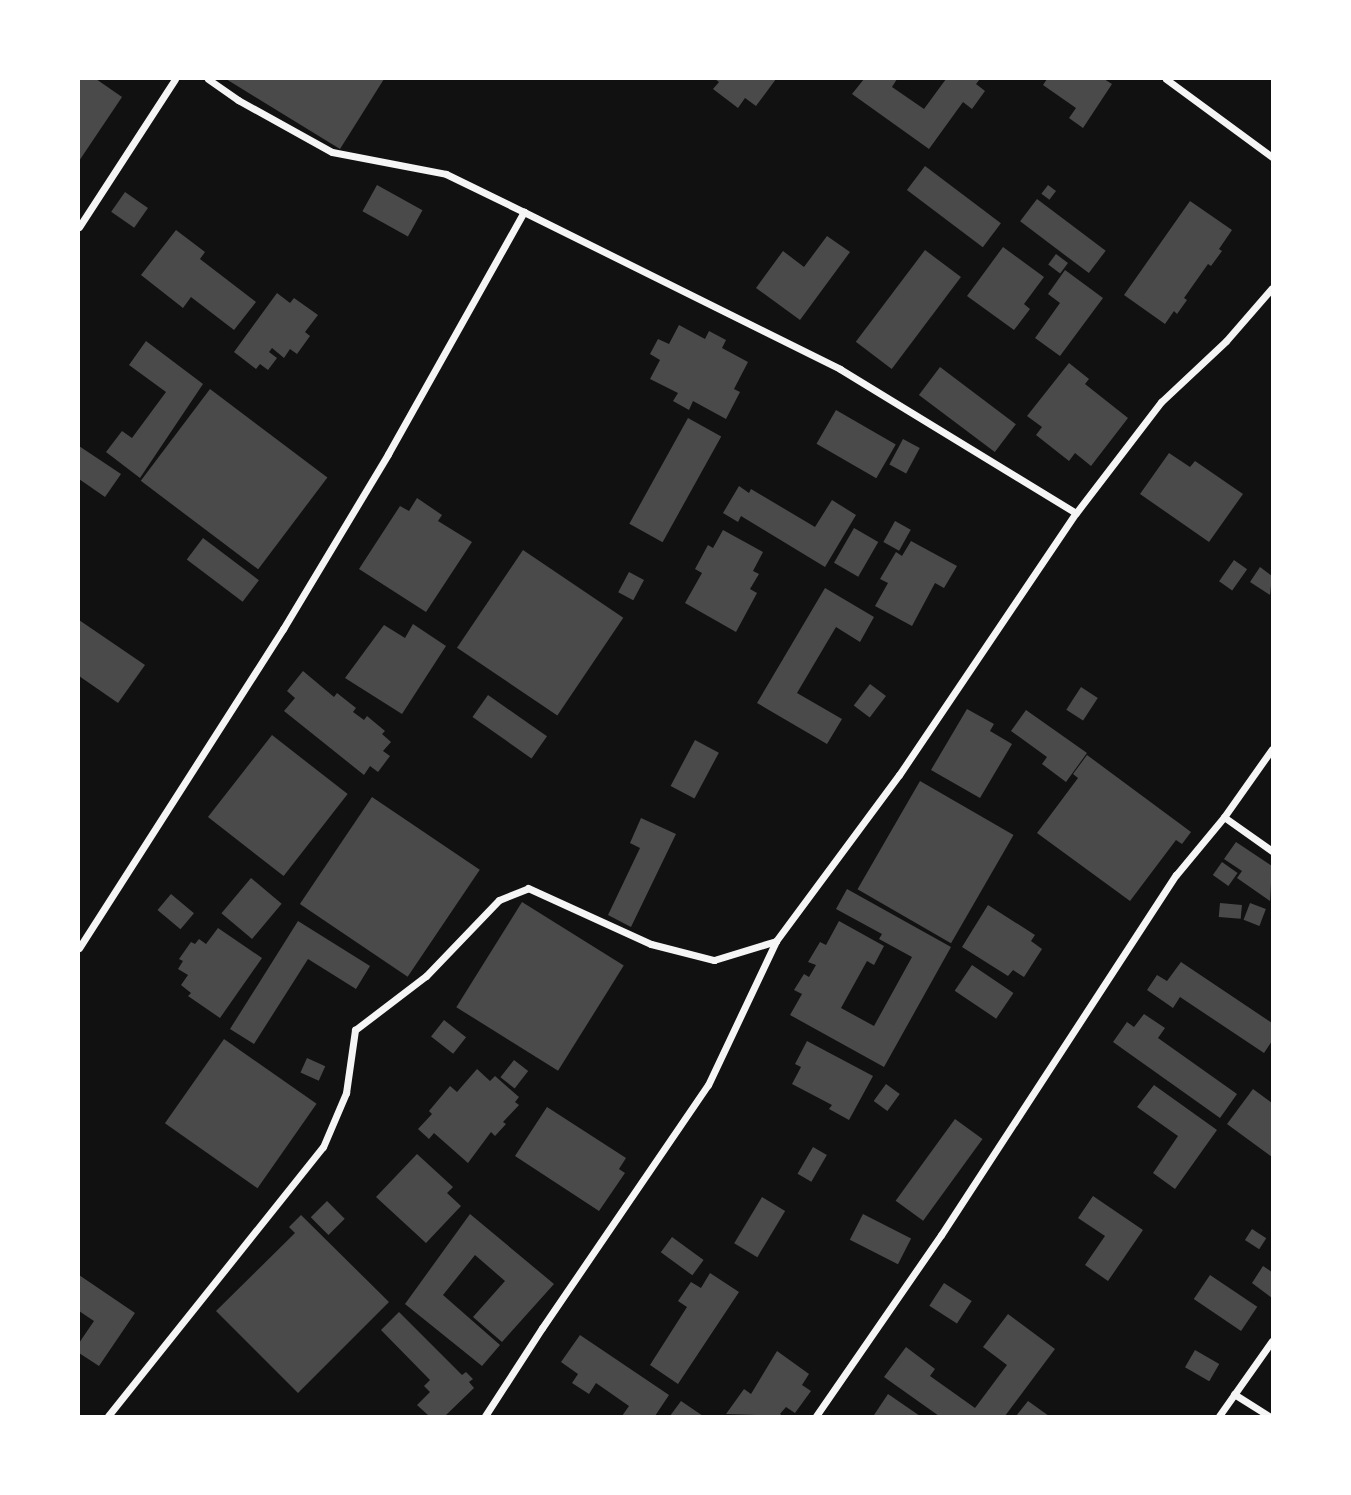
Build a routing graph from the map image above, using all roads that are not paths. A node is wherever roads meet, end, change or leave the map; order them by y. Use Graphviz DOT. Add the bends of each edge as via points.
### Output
graph roads {
  1 [pos="175,79"];
  2 [pos="208,79"];
  3 [pos="1166,79"];
  4 [pos="1272,157"];
  5 [pos="524,212"];
  6 [pos="79,227"];
  7 [pos="1272,288"];
  8 [pos="1076,513"];
  9 [pos="1272,749"];
  10 [pos="1224,817"];
  11 [pos="1272,852"];
  12 [pos="776,941"];
  13 [pos="79,948"];
  14 [pos="1272,1340"];
  15 [pos="1234,1394"];
  16 [pos="108,1416"];
  17 [pos="485,1416"];
  18 [pos="816,1416"];
  19 [pos="1219,1416"];
  20 [pos="1269,1416"];
  1 -- 6 [label="street"];
  2 -- 5 [label="street" via="332,152 446,174"];
  3 -- 4 [label="street"];
  5 -- 8 [label="street" via="840,369"];
  5 -- 13 [label="street" via="290,617"];
  7 -- 8 [label="street" via="1226,341 1161,402"];
  8 -- 12 [label="street" via="899,775"];
  9 -- 10 [label="street"];
  10 -- 11 [label="street"];
  10 -- 18 [label="street" via="1176,875 941,1235"];
  12 -- 16 [label="street" via="714,960 651,944 528,888 499,900 426,976 355,1030 346,1093 323,1147"];
  12 -- 17 [label="street" via="708,1086"];
  14 -- 15 [label="street"];
  15 -- 19 [label="street"];
  15 -- 20 [label="street"];
}
